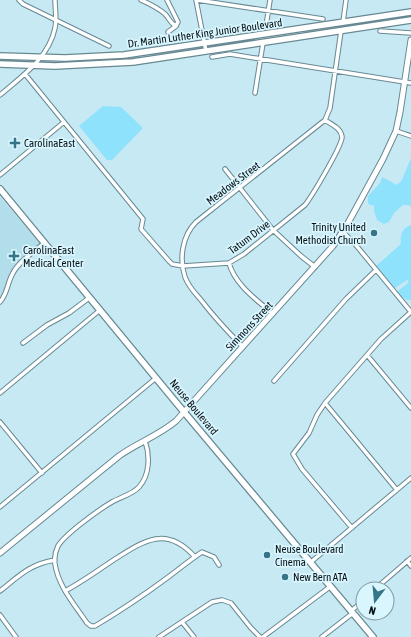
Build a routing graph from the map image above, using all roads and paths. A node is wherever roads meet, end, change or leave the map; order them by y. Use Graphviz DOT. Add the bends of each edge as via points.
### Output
graph roads {
  1 [pos="19,0"];
  2 [pos="55,0"];
  3 [pos="150,0"];
  4 [pos="167,0"];
  5 [pos="197,0"];
  6 [pos="270,0"];
  7 [pos="346,0"];
  8 [pos="143,1"];
  9 [pos="268,11"];
  10 [pos="411,12"];
  11 [pos="56,19"];
  12 [pos="323,19"];
  13 [pos="411,20"];
  14 [pos="343,22"];
  15 [pos="176,26"];
  16 [pos="266,26"];
  17 [pos="341,31"];
  18 [pos="380,31"];
  19 [pos="168,32"];
  20 [pos="411,33"];
  21 [pos="232,39"];
  22 [pos="411,40"];
  23 [pos="263,42"];
  24 [pos="205,43"];
  25 [pos="110,46"];
  26 [pos="184,46"];
  27 [pos="206,51"];
  28 [pos="0,56"];
  29 [pos="212,57"];
  30 [pos="41,58"];
  31 [pos="261,59"];
  32 [pos="146,60"];
  33 [pos="0,64"];
  34 [pos="33,66"];
  35 [pos="335,71"];
  36 [pos="25,74"];
  37 [pos="405,82"];
  38 [pos="411,83"];
  39 [pos="255,93"];
  40 [pos="0,95"];
  41 [pos="325,120"];
  42 [pos="64,122"];
  43 [pos="396,131"];
  44 [pos="411,136"];
  45 [pos="224,169"];
  46 [pos="0,175"];
  47 [pos="0,189"];
  48 [pos="240,189"];
  49 [pos="273,230"];
  50 [pos="343,232"];
  51 [pos="44,243"];
  52 [pos="229,264"];
  53 [pos="183,266"];
  54 [pos="315,267"];
  55 [pos="376,270"];
  56 [pos="89,298"];
  57 [pos="0,302"];
  58 [pos="100,310"];
  59 [pos="411,312"];
  60 [pos="273,314"];
  61 [pos="23,343"];
  62 [pos="243,347"];
  63 [pos="367,355"];
  64 [pos="156,378"];
  65 [pos="274,382"];
  66 [pos="0,394"];
  67 [pos="325,404"];
  68 [pos="411,408"];
  69 [pos="184,412"];
  70 [pos="0,422"];
  71 [pos="145,440"];
  72 [pos="42,473"];
  73 [pos="411,478"];
  74 [pos="396,490"];
  75 [pos="0,507"];
  76 [pos="352,528"];
  77 [pos="0,553"];
  78 [pos="194,556"];
  79 [pos="411,558"];
  80 [pos="55,560"];
  81 [pos="311,562"];
  82 [pos="406,562"];
  83 [pos="219,565"];
  84 [pos="411,566"];
  85 [pos="384,581"];
  86 [pos="331,586"];
  87 [pos="0,591"];
  88 [pos="65,591"];
  89 [pos="355,609"];
  90 [pos="352,612"];
  91 [pos="0,616"];
  92 [pos="182,622"];
  93 [pos="251,628"];
  94 [pos="16,637"];
  95 [pos="159,637"];
  96 [pos="194,637"];
  97 [pos="255,637"];
  98 [pos="262,637"];
  99 [pos="322,637"];
  100 [pos="373,637"];
  1 -- 11 [label="street"];
  2 -- 11 [label="street"];
  3 -- 8 [label="street"];
  4 -- 15 [label="street" via="178,22"];
  5 -- 9 [label="street"];
  5 -- 24 [label="street"];
  6 -- 9 [label="street"];
  7 -- 14 [label="street"];
  8 -- 15 [label="street" via="159,9"];
  9 -- 12 [label="street"];
  9 -- 16 [label="street"];
  10 -- 14 [label="main road, Dr. Martin Luther King Junior Boulevard"];
  11 -- 25 [label="street"];
  11 -- 30 [label="street" via="54,35"];
  13 -- 17 [label="main road, Dr. Martin Luther King Junior Boulevard"];
  14 -- 21 [label="main road, Dr. Martin Luther King Junior Boulevard"];
  15 -- 19 [label="street"];
  17 -- 23 [label="main road, Dr. Martin Luther King Junior Boulevard"];
  17 -- 35 [label="street"];
  18 -- 20 [label="street"];
  21 -- 23 [label="main road" via="256,39"];
  21 -- 24 [label="main road, Dr. Martin Luther King Junior Boulevard"];
  22 -- 37 [label="street, Simmons Street"];
  23 -- 27 [label="main road, Dr. Martin Luther King Junior Boulevard"];
  23 -- 31 [label="street"];
  24 -- 26 [label="main road, Dr. Martin Luther King Junior Boulevard"];
  24 -- 27 [label="street"];
  26 -- 30 [label="main road, Dr. Martin Luther King Junior Boulevard" via="124,55"];
  26 -- 32 [label="main road" via="147,56"];
  27 -- 32 [label="main road, Dr. Martin Luther King Junior Boulevard"];
  28 -- 30 [label="main road, Dr. Martin Luther King Junior Boulevard"];
  29 -- 31 [label="street" via="230,54"];
  30 -- 34 [label="street"];
  31 -- 35 [label="street"];
  31 -- 39 [label="street"];
  32 -- 34 [label="main road, Dr. Martin Luther King Junior Boulevard"];
  33 -- 34 [label="main road, Dr. Martin Luther King Junior Boulevard"];
  34 -- 36 [label="street"];
  35 -- 37 [label="street"];
  35 -- 41 [label="street" via="330,108"];
  36 -- 40 [label="street"];
  36 -- 42 [label="street, Tatum Drive"];
  37 -- 38 [label="street"];
  37 -- 43 [label="street, Simmons Street"];
  41 -- 48 [label="street, Meadows Street"];
  41 -- 49 [label="street, Tatum Drive" via="338,128 342,138 340,144 311,198"];
  42 -- 46 [label="street"];
  42 -- 53 [label="street, Tatum Drive" via="143,219 141,229 172,264"];
  43 -- 44 [label="street"];
  43 -- 50 [label="street, Simmons Street"];
  45 -- 48 [label="street"];
  47 -- 51 [label="main road, Neuse Boulevard"];
  48 -- 49 [label="street"];
  48 -- 53 [label="street, Meadows Street" via="190,229 182,252"];
  49 -- 52 [label="street, Tatum Drive"];
  49 -- 54 [label="street"];
  50 -- 54 [label="street, Simmons Street"];
  50 -- 55 [label="street"];
  51 -- 56 [label="main road, Neuse Boulevard"];
  51 -- 57 [label="street" via="16,268"];
  52 -- 53 [label="street, Tatum Drive"];
  52 -- 60 [label="street" via="238,281"];
  53 -- 62 [label="street, Meadows Street" via="190,287"];
  54 -- 60 [label="street, Simmons Street"];
  55 -- 59 [label="street"];
  55 -- 65 [label="street" via="346,299"];
  56 -- 58 [label="main road, Neuse Boulevard"];
  56 -- 61 [label="street"];
  58 -- 64 [label="main road, Neuse Boulevard"];
  58 -- 66 [label="street"];
  59 -- 63 [label="street" via="388,331"];
  60 -- 62 [label="street, Simmons Street"];
  62 -- 69 [label="street, Simmons Street"];
  63 -- 67 [label="street"];
  63 -- 68 [label="street"];
  64 -- 69 [label="main road, Neuse Boulevard"];
  64 -- 72 [label="street"];
  67 -- 74 [label="street"];
  67 -- 76 [label="street" via="309,433 293,454 302,469"];
  69 -- 71 [label="street, Simmons Street" via="167,428"];
  69 -- 81 [label="main road, Neuse Boulevard"];
  70 -- 72 [label="street"];
  71 -- 77 [label="street, Simmons Street" via="113,461"];
  71 -- 80 [label="street" via="148,462 144,481 138,488 105,506 64,540 58,546"];
  72 -- 75 [label="street"];
  73 -- 74 [label="street"];
  74 -- 76 [label="street"];
  76 -- 81 [label="street"];
  78 -- 83 [label="street" via="202,552 209,554"];
  78 -- 88 [label="street" via="178,543 164,538 144,541"];
  78 -- 88 [label="street" via="167,578 95,626 87,623"];
  79 -- 82 [label="street"];
  80 -- 87 [label="street" via="41,562"];
  80 -- 88 [label="street" via="56,571"];
  81 -- 86 [label="main road, Neuse Boulevard"];
  82 -- 84 [label="street"];
  82 -- 85 [label="street"];
  86 -- 90 [label="main road, Neuse Boulevard"];
  86 -- 98 [label="street"];
  89 -- 90 [label="street"];
  90 -- 99 [label="street"];
  90 -- 100 [label="main road, Neuse Boulevard"];
  91 -- 94 [label="street"];
  92 -- 93 [label="street" via="212,602 222,600 231,603"];
  92 -- 95 [label="street"];
  92 -- 96 [label="street"];
  93 -- 97 [label="street"];
  93 -- 98 [label="street"];
}
